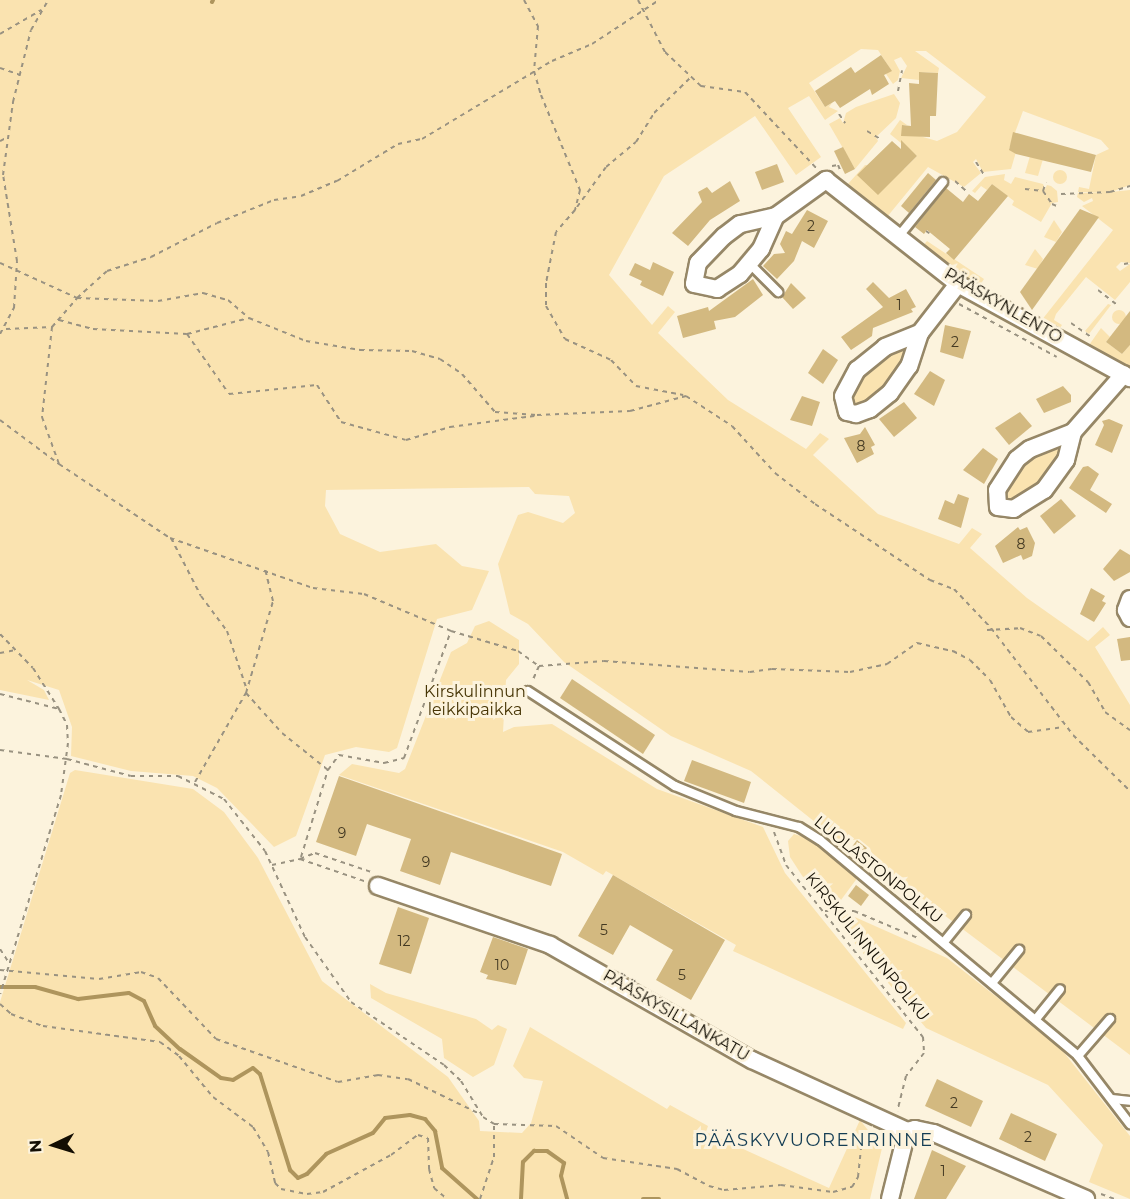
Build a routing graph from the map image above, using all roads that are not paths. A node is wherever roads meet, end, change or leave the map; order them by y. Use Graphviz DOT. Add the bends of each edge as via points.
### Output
graph roads {
  1 [pos="943,182"];
  2 [pos="776,216"];
  3 [pos="898,237"];
  4 [pos="750,264"];
  5 [pos="958,284"];
  6 [pos="778,292"];
  7 [pos="920,333"];
  8 [pos="1127,376"];
  9 [pos="1073,432"];
  10 [pos="1130,599"];
  11 [pos="1130,618"];
  12 [pos="528,691"];
  13 [pos="378,886"];
  14 [pos="966,915"];
  15 [pos="944,942"];
  16 [pos="1019,950"];
  17 [pos="992,983"];
  18 [pos="1060,989"];
  19 [pos="1036,1019"];
  20 [pos="1110,1019"];
  21 [pos="1078,1056"];
  22 [pos="1130,1090"];
  23 [pos="1112,1099"];
  24 [pos="1126,1100"];
  25 [pos="1130,1124"];
  26 [pos="896,1131"];
  27 [pos="890,1199"];
  28 [pos="1086,1199"];
  1 -- 3 [label="lane"];
  2 -- 3 [label="street, PÄÄSKYNLENTO" via="826,180"];
  2 -- 4 [label="street"];
  2 -- 4 [label="street" via="740,224 724,236 698,263 694,284 717,289"];
  3 -- 5 [label="street, PÄÄSKYNLENTO"];
  4 -- 6 [label="lane"];
  5 -- 7 [label="street"];
  5 -- 8 [label="street, PÄÄSKYNLENTO"];
  7 -- 7 [label="street" via="885,347 862,365 843,396 847,412 870,410 890,393 909,366"];
  8 -- 9 [label="street"];
  9 -- 9 [label="street" via="1030,448 1017,459 997,490 998,507 1014,509 1044,490 1066,460"];
  10 -- 11 [label="street" via="1126,610"];
  12 -- 15 [label="lane, LUOLASTONPOLKU" via="675,786 736,811 799,827"];
  13 -- 26 [label="street, PÄÄSKYSILLANKATU" via="550,945 752,1060"];
  14 -- 15 [label="lane"];
  15 -- 17 [label="lane, LUOLASTONPOLKU"];
  16 -- 17 [label="lane"];
  17 -- 19 [label="lane, LUOLASTONPOLKU"];
  18 -- 19 [label="lane"];
  19 -- 21 [label="lane, LUOLASTONPOLKU"];
  20 -- 21 [label="lane"];
  21 -- 23 [label="lane, LUOLASTONPOLKU"];
  22 -- 24 [label="lane"];
  23 -- 24 [label="lane"];
  23 -- 25 [label="lane, LUOLASTONPOLKU"];
  26 -- 27 [label="street"];
  26 -- 28 [label="street, PÄÄSKYSILLANKATU" via="915,1129 934,1134"];
}
